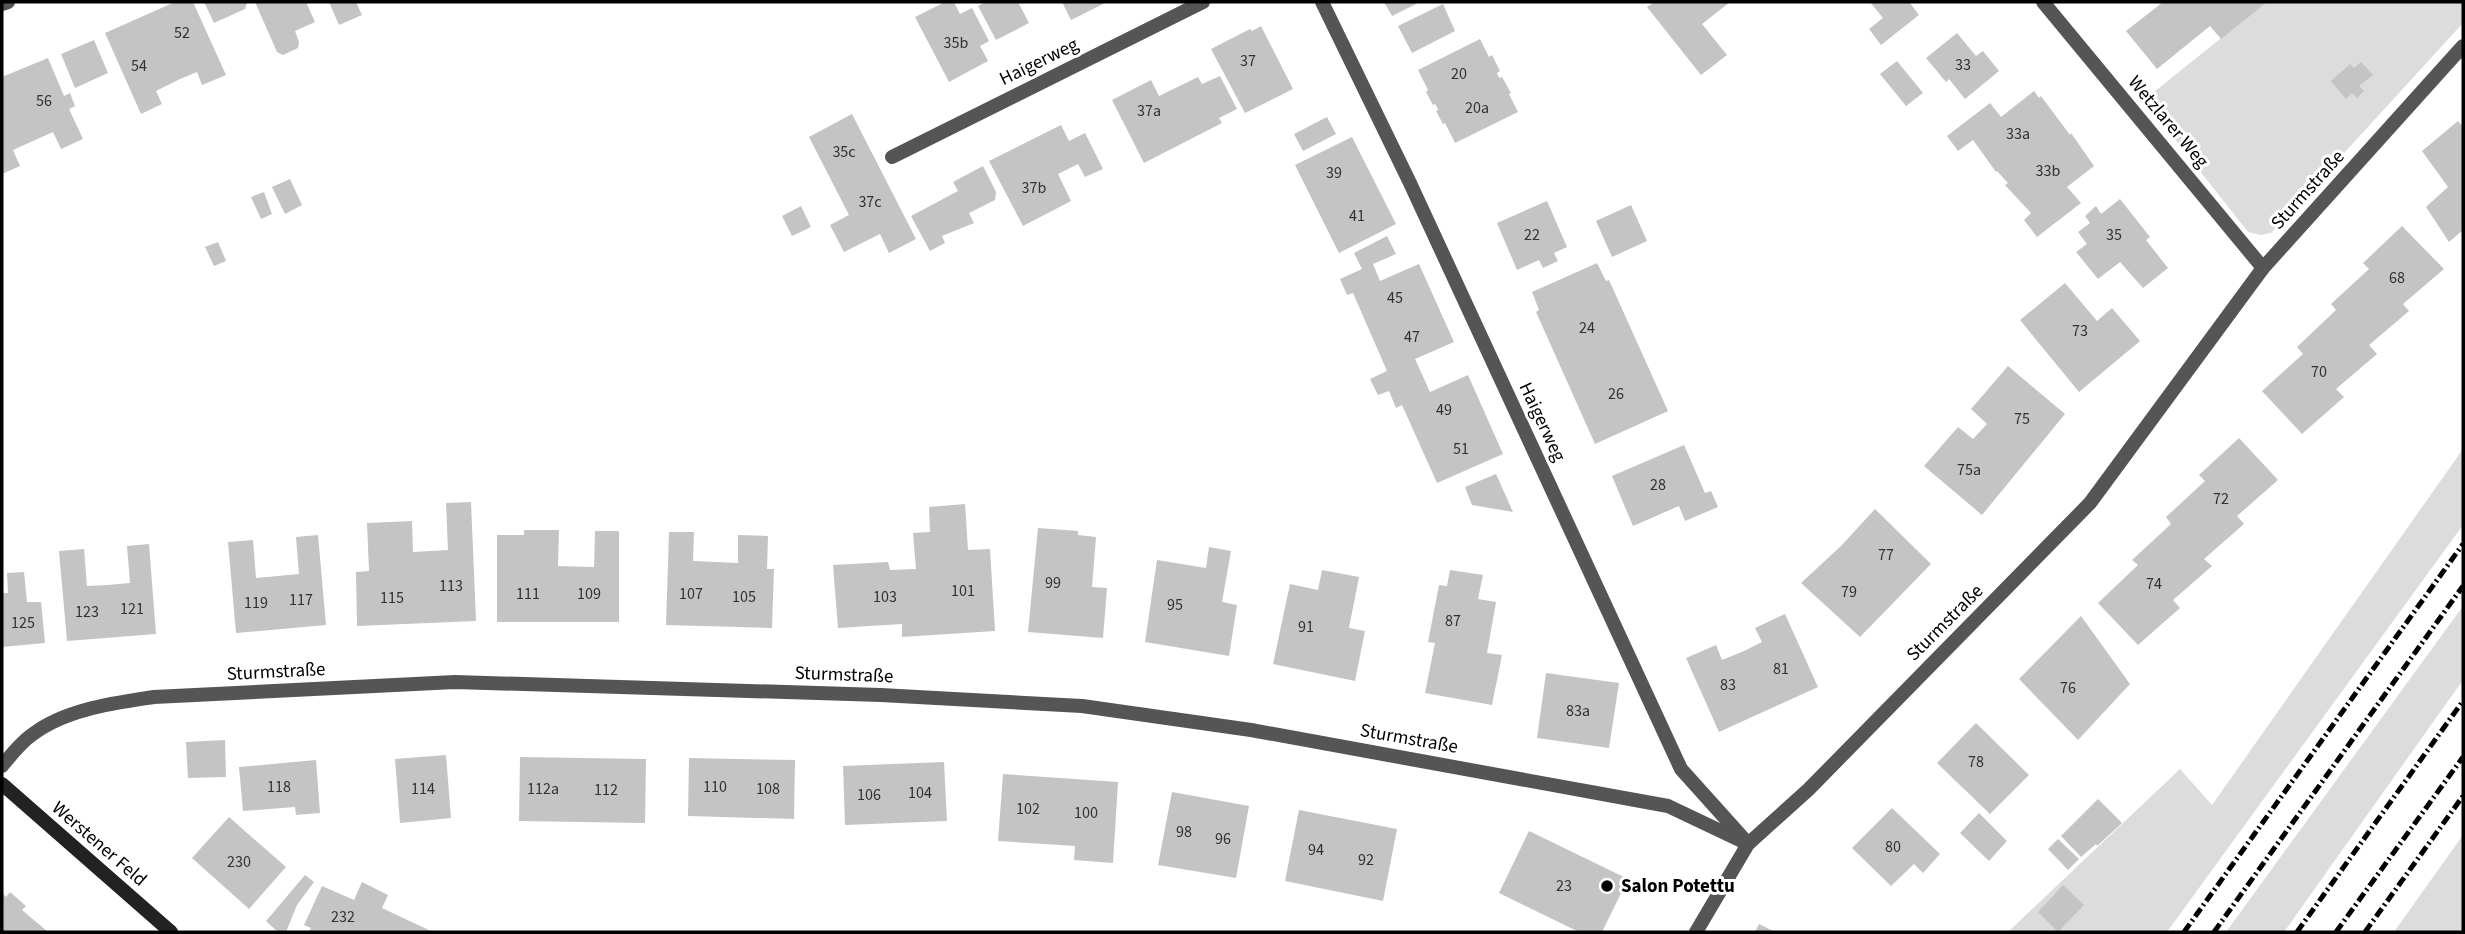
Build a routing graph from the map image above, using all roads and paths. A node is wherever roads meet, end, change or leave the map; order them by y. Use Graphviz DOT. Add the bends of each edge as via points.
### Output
graph roads {
  1 [pos="8,2"];
  2 [pos="1203,2"];
  3 [pos="1322,2"];
  4 [pos="2043,2"];
  5 [pos="2,4"];
  6 [pos="2463,46"];
  7 [pos="892,157"];
  8 [pos="2263,268"];
  9 [pos="2,766"];
  10 [pos="2,784"];
  11 [pos="1748,844"];
  12 [pos="171,932"];
  13 [pos="1696,932"];
  1 -- 5 [label="street"];
  2 -- 7 [label="street, Haigerweg"];
  3 -- 11 [label="street, Haigerweg" via="1681,769"];
  4 -- 8 [label="street, Wetzlarer Weg"];
  6 -- 8 [label="street, Sturmstraße"];
  8 -- 11 [label="street, Sturmstraße" via="2090,503 1809,789"];
  9 -- 11 [label="street, Sturmstraße" via="33,734 62,718 155,697 455,682 881,695 1082,706 1251,730 1668,806"];
  10 -- 12 [label="main road, Werstener Feld"];
  11 -- 13 [label="street"];
}
